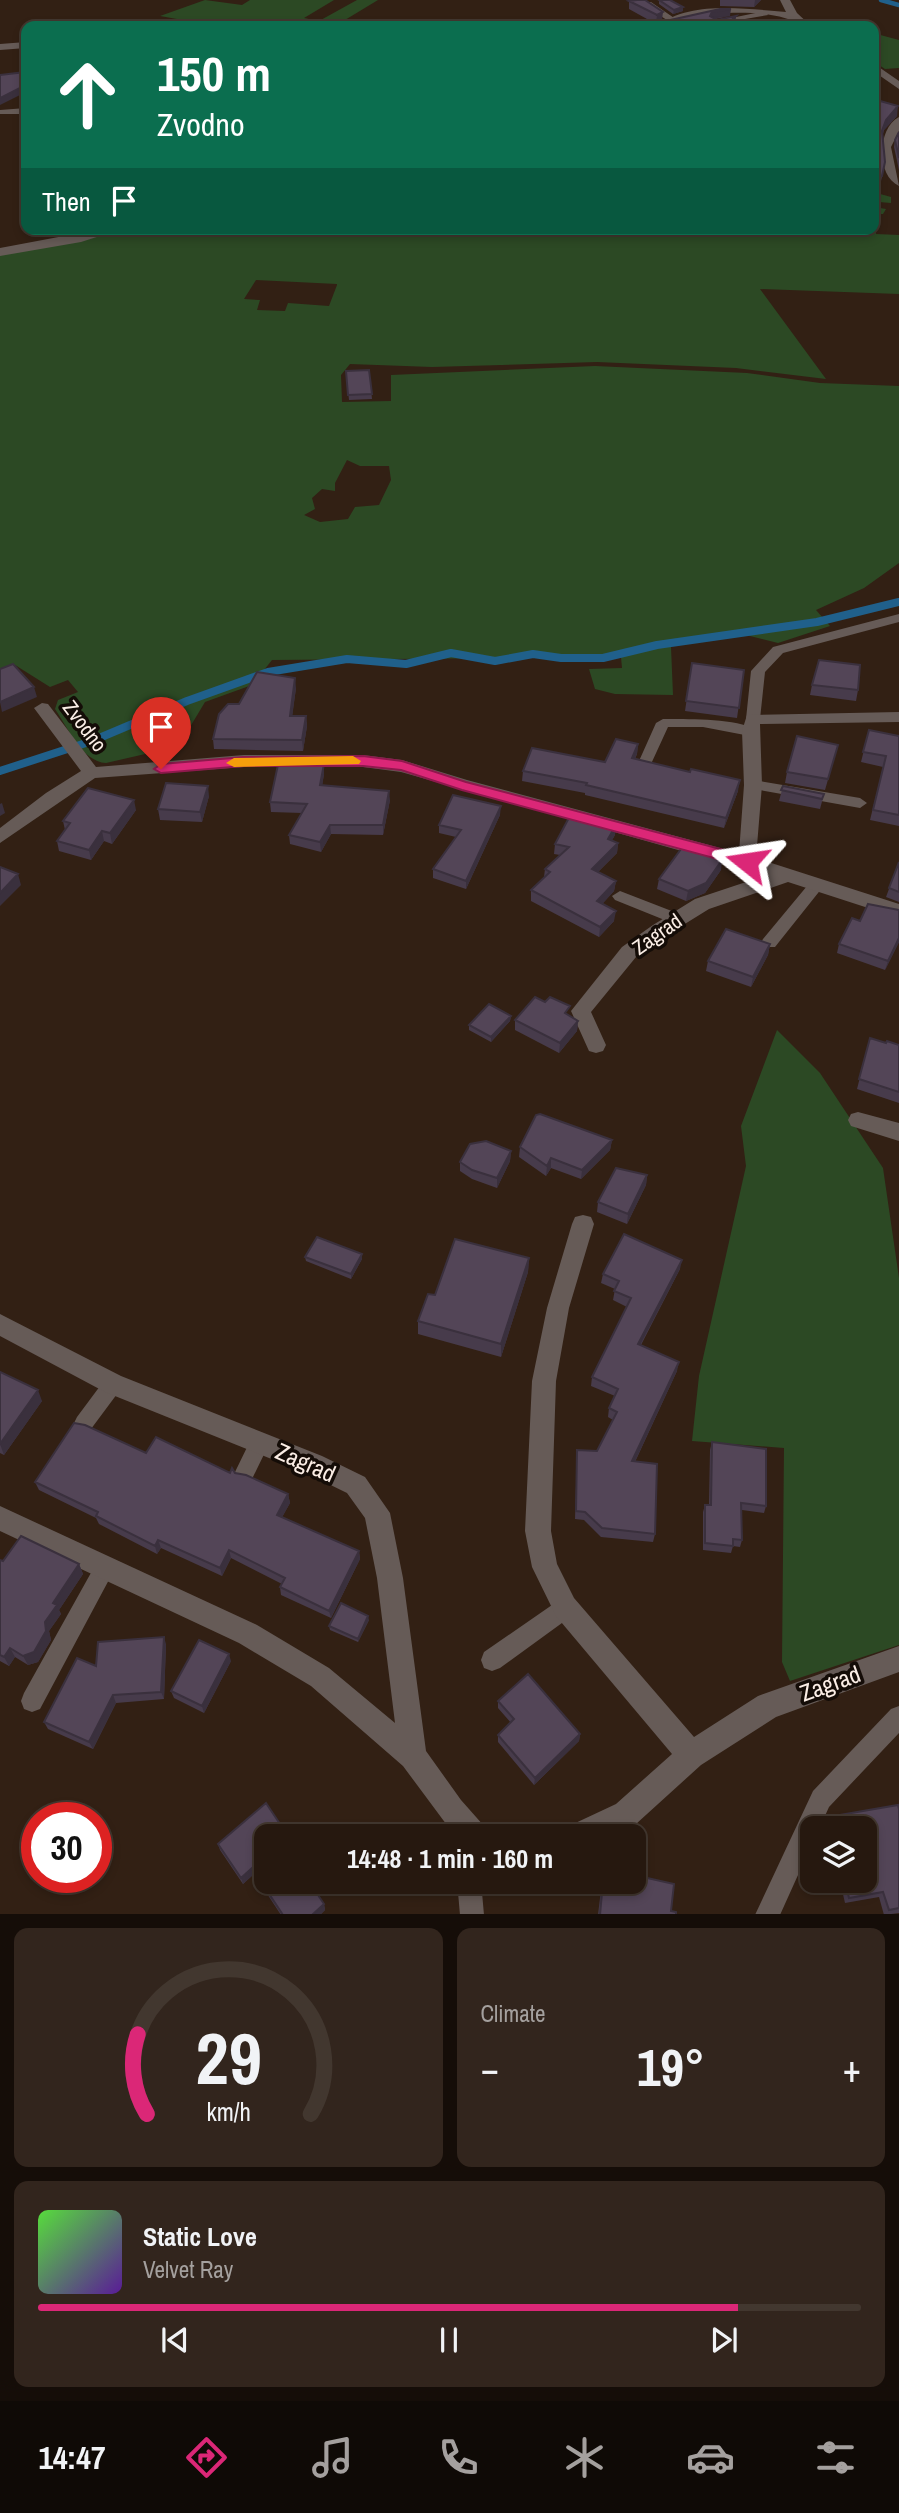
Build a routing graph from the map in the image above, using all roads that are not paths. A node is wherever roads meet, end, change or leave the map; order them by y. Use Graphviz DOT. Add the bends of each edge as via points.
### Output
graph roads {
  1 [pos="785,0"];
  2 [pos="648,4"];
  3 [pos="765,13"];
  4 [pos="691,15"];
  5 [pos="793,15"];
  6 [pos="673,20"];
  7 [pos="687,21"];
  8 [pos="721,21"];
  9 [pos="800,21"];
  10 [pos="21,45"];
  11 [pos="0,47"];
  12 [pos="879,71"];
  13 [pos="899,86"];
  14 [pos="21,111"];
  15 [pos="4,112"];
  16 [pos="899,120"];
  17 [pos="899,183"];
  18 [pos="93,235"];
  19 [pos="0,252"];
  20 [pos="899,618"];
  21 [pos="42,708"];
  22 [pos="899,717"];
  23 [pos="751,725"];
  24 [pos="646,761"];
  25 [pos="91,772"];
  26 [pos="753,785"];
  27 [pos="860,803"];
  28 [pos="0,837"];
  29 [pos="747,862"];
  30 [pos="788,875"];
  31 [pos="817,884"];
  32 [pos="620,896"];
  33 [pos="899,911"];
  34 [pos="677,919"];
  35 [pos="769,943"];
  36 [pos="596,1045"];
  37 [pos="858,1120"];
  38 [pos="899,1132"];
  39 [pos="583,1224"];
  40 [pos="2,1328"];
  41 [pos="113,1384"];
  42 [pos="84,1423"];
  43 [pos="260,1443"];
  44 [pos="245,1472"];
  45 [pos="0,1518"];
  46 [pos="104,1569"];
  47 [pos="565,1607"];
  48 [pos="899,1659"];
  49 [pos="492,1660"];
  50 [pos="32,1701"];
  51 [pos="899,1717"];
  52 [pos="691,1755"];
  53 [pos="413,1756"];
  54 [pos="463,1824"];
  55 [pos="605,1824"];
  56 [pos="470,1894"];
  57 [pos="472,1914"];
  58 [pos="767,1914"];
  1 -- 5 [label="street"];
  2 -- 6 [label="lane"];
  3 -- 4 [label="street" via="730,9"];
  3 -- 5 [label="street"];
  3 -- 8 [label="lane"];
  4 -- 6 [label="street"];
  4 -- 7 [label="street"];
  5 -- 9 [label="street"];
  10 -- 11 [label="street"];
  12 -- 13 [label="street"];
  14 -- 15 [label="street"];
  16 -- 17 [label="street" via="886,147"];
  18 -- 19 [label="street"];
  20 -- 23 [label="lane" via="778,650 758,671"];
  21 -- 25 [label="street, Zvodno"];
  22 -- 23 [label="street"];
  23 -- 24 [label="lane" via="663,723"];
  23 -- 26 [label="street"];
  25 -- 28 [label="street, Zvodno"];
  25 -- 29 [label="street, Zvodno" via="244,761 402,766"];
  26 -- 27 [label="lane"];
  26 -- 29 [label="street"];
  29 -- 30 [label="street"];
  30 -- 31 [label="street"];
  30 -- 34 [label="street, Zagrad" via="702,904"];
  31 -- 33 [label="street"];
  31 -- 35 [label="lane"];
  32 -- 34 [label="lane"];
  34 -- 36 [label="street, Zagrad" via="629,952 581,1011"];
  37 -- 38 [label="street"];
  39 -- 47 [label="street" via="558,1308 544,1381 538,1531 545,1567"];
  40 -- 41 [label="street, Zagrad"];
  41 -- 42 [label="lane"];
  41 -- 43 [label="street, Zagrad"];
  43 -- 44 [label="lane"];
  43 -- 53 [label="street, Zagrad" via="356,1485 377,1513"];
  45 -- 46 [label="street, Zagrad"];
  46 -- 50 [label="lane"];
  46 -- 53 [label="street, Zagrad" via="260,1641 320,1677"];
  47 -- 49 [label="lane"];
  47 -- 52 [label="street"];
  48 -- 52 [label="street, Zagrad" via="768,1706"];
  51 -- 58 [label="lane" via="821,1799"];
  52 -- 55 [label="street, Zagrad" via="626,1814"];
  53 -- 54 [label="street, Zagrad"];
  56 -- 57 [label="lane"];
}
